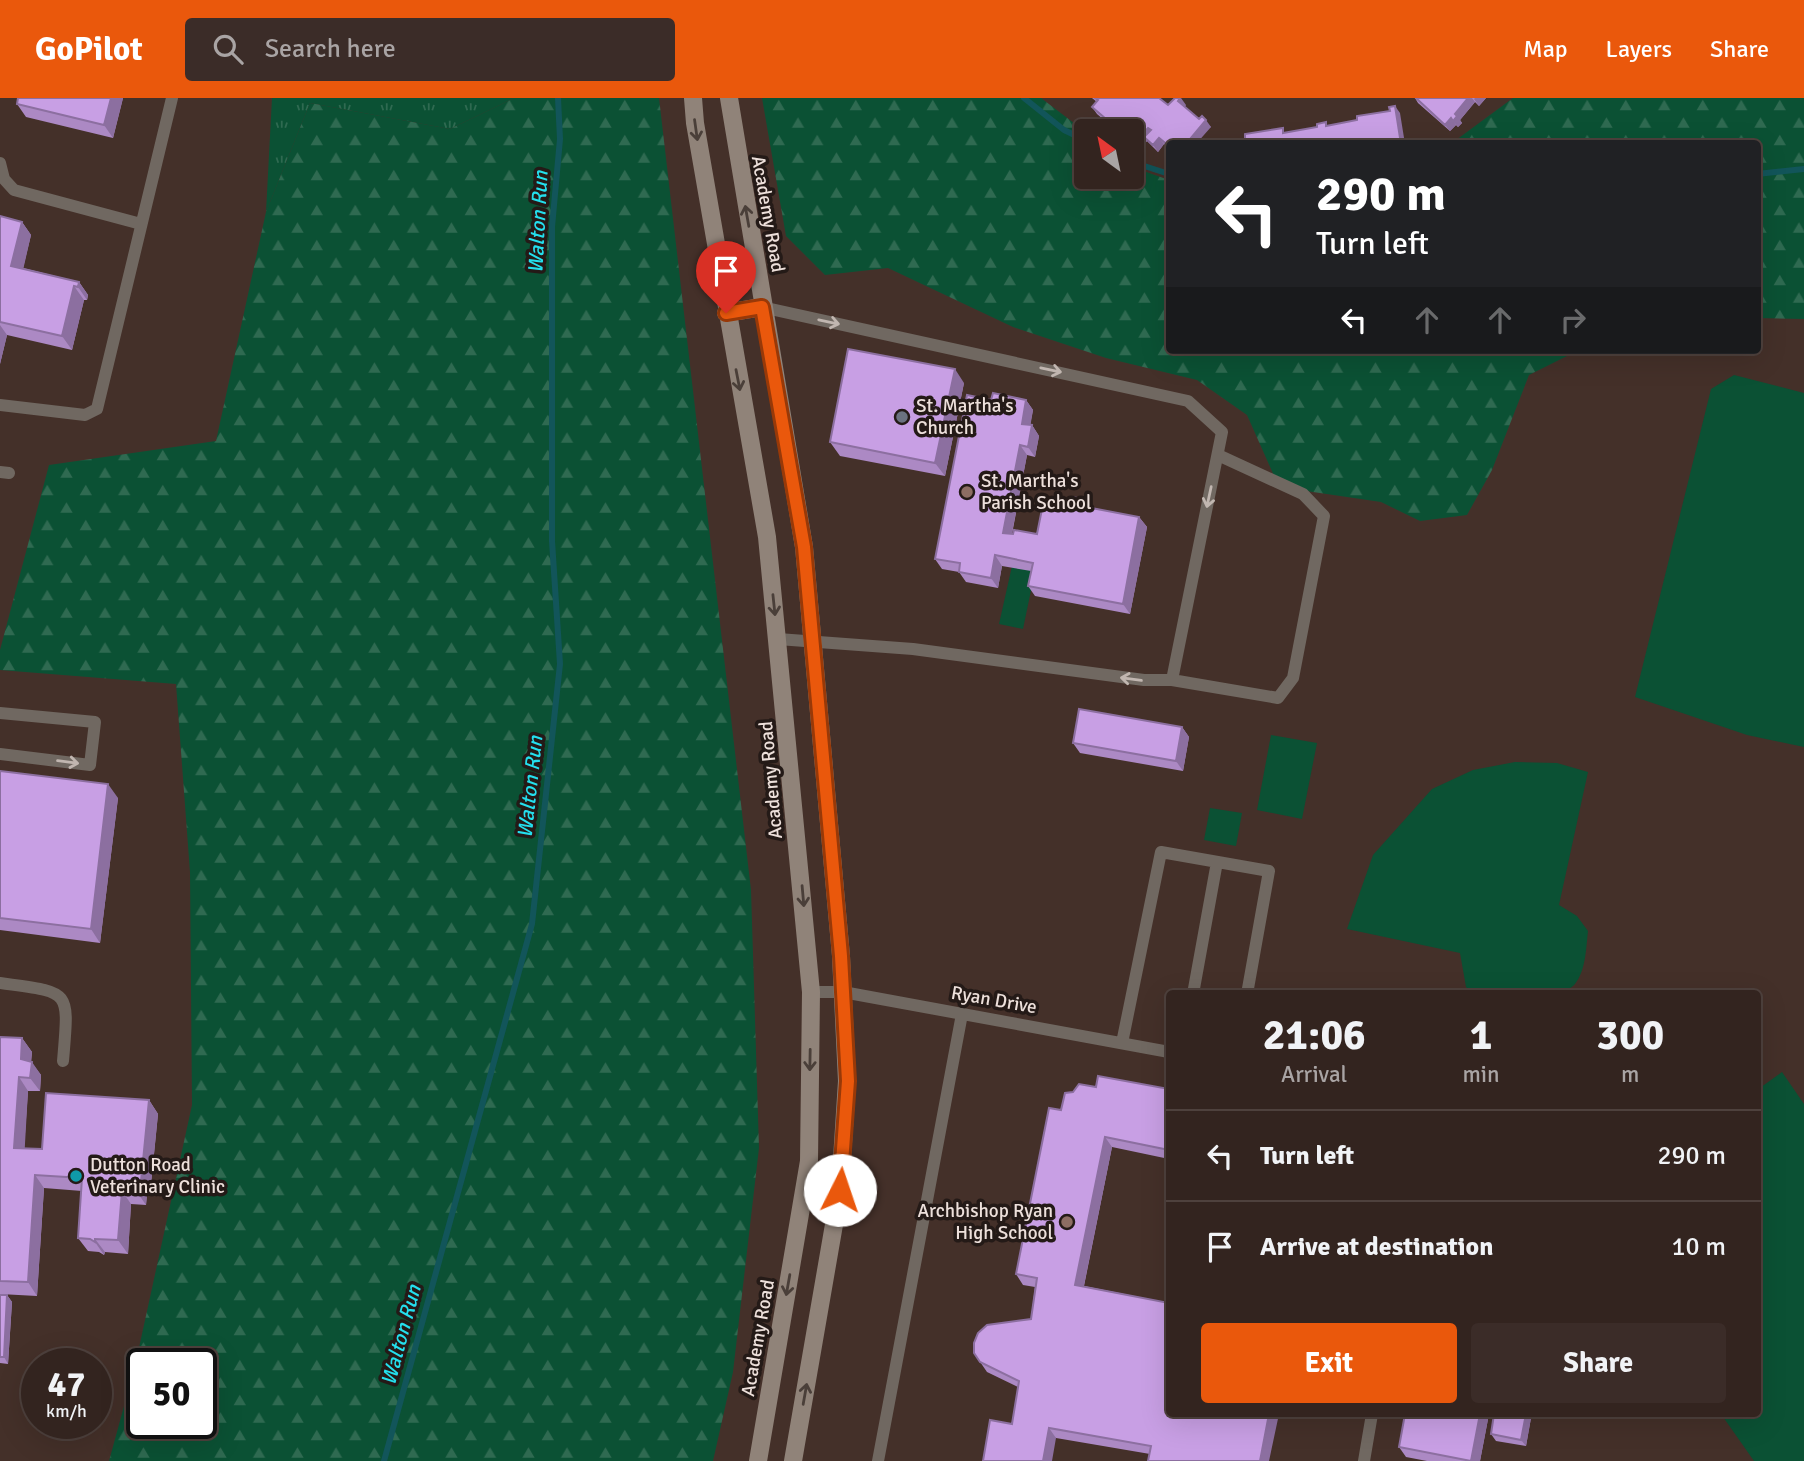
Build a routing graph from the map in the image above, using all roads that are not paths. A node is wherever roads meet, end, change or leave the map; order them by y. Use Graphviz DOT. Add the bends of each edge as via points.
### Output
graph roads {
  1 [pos="172,98"];
  2 [pos="694,98"];
  3 [pos="729,98"];
  4 [pos="0,163"];
  5 [pos="141,224"];
  6 [pos="762,307"];
  7 [pos="726,313"];
  8 [pos="0,405"];
  9 [pos="1218,455"];
  10 [pos="778,639"];
  11 [pos="813,639"];
  12 [pos="1172,680"];
  13 [pos="0,713"];
  14 [pos="0,754"];
  15 [pos="1217,862"];
  16 [pos="0,983"];
  17 [pos="1194,990"];
  18 [pos="1248,990"];
  19 [pos="811,992"];
  20 [pos="843,992"];
  21 [pos="962,1014"];
  22 [pos="1122,1043"];
  23 [pos="1166,1051"];
  24 [pos="63,1061"];
  25 [pos="1371,1417"];
  26 [pos="758,1461"];
  27 [pos="793,1461"];
  28 [pos="878,1461"];
  29 [pos="1364,1461"];
  1 -- 5 [label="lane"];
  2 -- 7 [label="main road, Academy Road, one-way"];
  6 -- 3 [label="main road, Academy Road, one-way"];
  4 -- 5 [label="lane" via="4,179 14,190"];
  5 -- 8 [label="lane" via="97,408 85,415"];
  6 -- 7 [label="main road"];
  6 -- 9 [label="lane, one-way" via="1188,401 1222,432"];
  6 -- 11 [label="main road, Academy Road" via="804,547"];
  7 -- 10 [label="main road, Academy Road, one-way" via="767,537"];
  9 -- 12 [label="lane, one-way"];
  9 -- 12 [label="lane" via="1303,494 1324,516 1293,678 1278,698"];
  10 -- 11 [label="lane"];
  10 -- 19 [label="main road, Academy Road, one-way"];
  12 -- 11 [label="lane, one-way" via="1144,681"];
  11 -- 20 [label="main road, Academy Road"];
  14 -- 13 [label="lane, one-way" via="90,765 95,722"];
  15 -- 17 [label="lane"];
  15 -- 18 [label="lane" via="1269,871"];
  15 -- 22 [label="lane" via="1161,852"];
  16 -- 24 [label="lane" via="51,989 65,1000"];
  19 -- 20 [label="lane, Ryan Drive"];
  19 -- 26 [label="main road, Academy Road, one-way" via="809,1161"];
  20 -- 21 [label="lane, Ryan Drive"];
  27 -- 20 [label="main road, Academy Road, one-way" via="840,1190 848,1081"];
  21 -- 22 [label="lane, Ryan Drive"];
  21 -- 28 [label="lane"];
  22 -- 23 [label="lane, Ryan Drive"];
  25 -- 29 [label="lane"];
}
